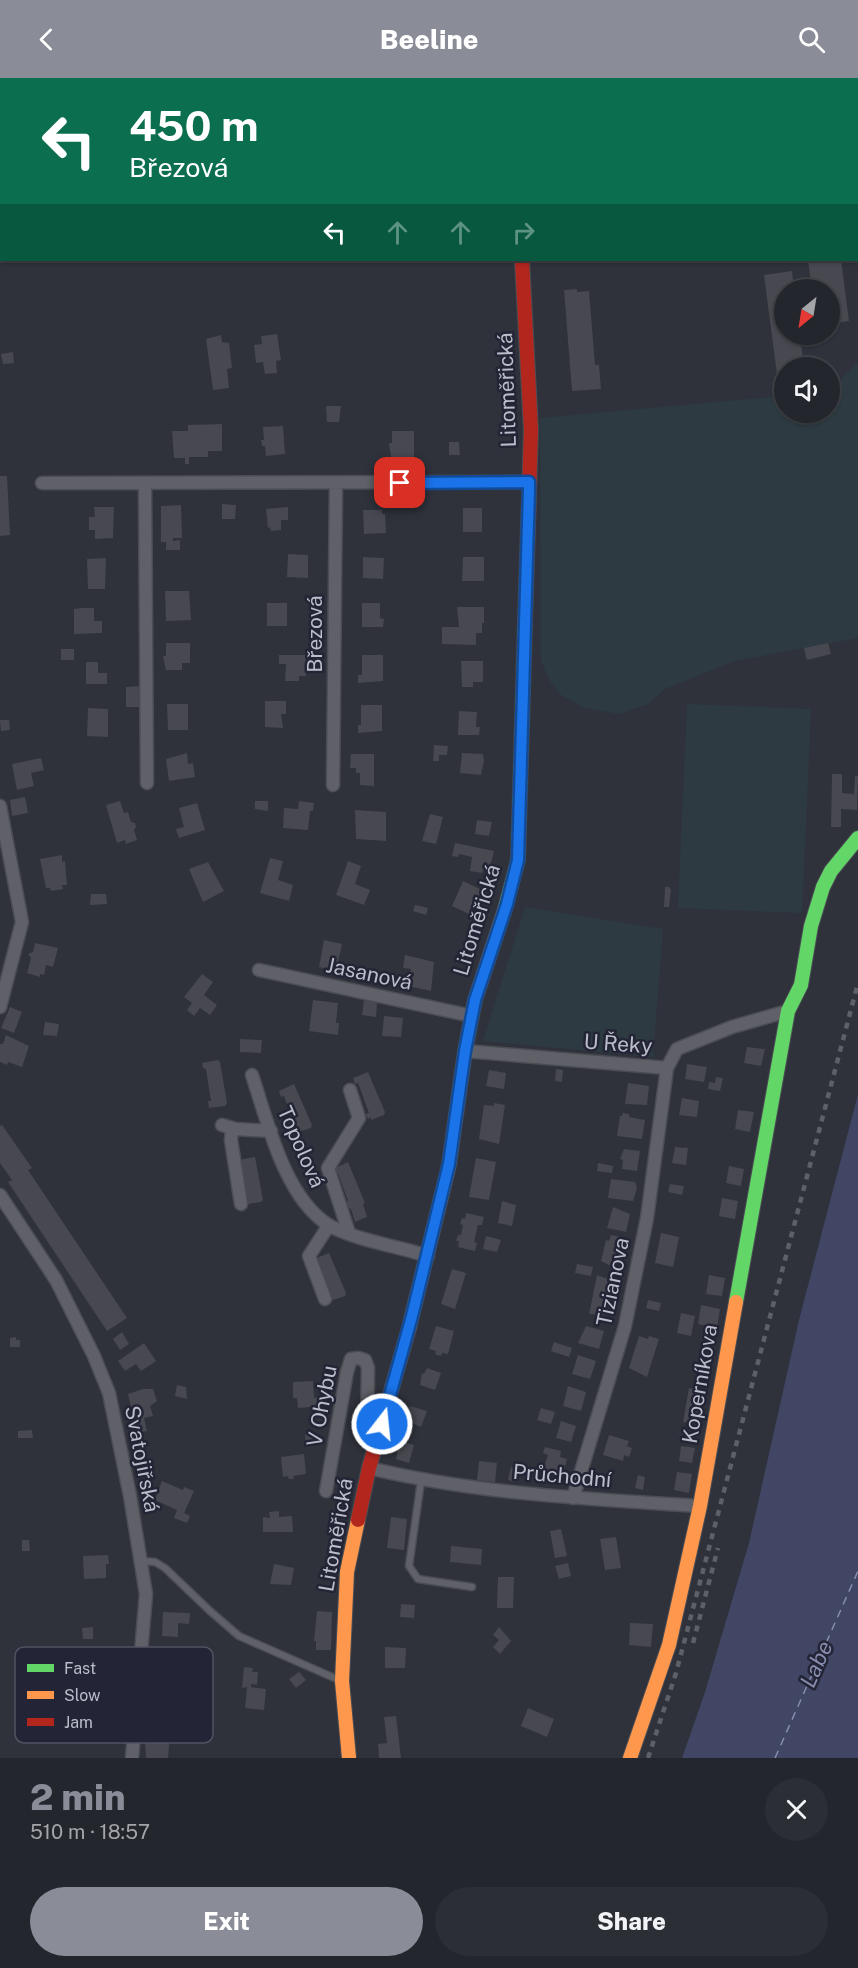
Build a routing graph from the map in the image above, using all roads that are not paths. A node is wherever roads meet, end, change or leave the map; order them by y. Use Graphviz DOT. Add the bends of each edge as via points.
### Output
graph roads {
  1 [pos="522,261"];
  2 [pos="529,482"];
  3 [pos="42,483"];
  4 [pos="336,483"];
  5 [pos="145,484"];
  6 [pos="147,783"];
  7 [pos="333,785"];
  8 [pos="0,806"];
  9 [pos="858,838"];
  10 [pos="259,970"];
  11 [pos="0,1007"];
  12 [pos="788,1011"];
  13 [pos="472,1016"];
  14 [pos="465,1051"];
  15 [pos="667,1068"];
  16 [pos="252,1075"];
  17 [pos="350,1090"];
  18 [pos="271,1131"];
  19 [pos="0,1195"];
  20 [pos="241,1204"];
  21 [pos="329,1225"];
  22 [pos="349,1233"];
  23 [pos="428,1256"];
  24 [pos="325,1299"];
  25 [pos="375,1446"];
  26 [pos="369,1468"];
  27 [pos="421,1480"];
  28 [pos="326,1491"];
  29 [pos="573,1498"];
  30 [pos="700,1506"];
  31 [pos="140,1561"];
  32 [pos="472,1587"];
  33 [pos="141,1647"];
  34 [pos="342,1681"];
  35 [pos="133,1743"];
  36 [pos="132,1758"];
  37 [pos="349,1758"];
  38 [pos="630,1758"];
  1 -- 2 [label="main road, Litoměřická" via="531,430"];
  2 -- 4 [label="street"];
  2 -- 13 [label="main road, Litoměřická" via="518,860"];
  3 -- 5 [label="street"];
  4 -- 5 [label="street"];
  4 -- 7 [label="street, Březová"];
  5 -- 6 [label="street"];
  8 -- 11 [label="street" via="22,922"];
  9 -- 12 [label="main road, Koperníkova" via="823,887 811,926 801,985"];
  10 -- 13 [label="street, Jasanová"];
  12 -- 15 [label="street, U Řeky" via="732,1026 677,1049"];
  12 -- 30 [label="main road, Koperníkova"];
  13 -- 14 [label="main road, Litoměřická"];
  14 -- 15 [label="street, U Řeky"];
  14 -- 23 [label="main road, Litoměřická" via="449,1164"];
  15 -- 29 [label="street, Tizianova" via="647,1218 625,1326"];
  16 -- 18 [label="street, Topolová"];
  17 -- 22 [label="street, Topolová" via="358,1118 328,1168"];
  18 -- 20 [label="street" via="227,1126"];
  18 -- 21 [label="street, Topolová" via="291,1181 308,1208"];
  19 -- 31 [label="street, Svatojiřská" via="56,1280 109,1393"];
  21 -- 22 [label="street, Topolová"];
  21 -- 24 [label="street" via="309,1256"];
  22 -- 23 [label="street, Topolová"];
  23 -- 25 [label="main road, Litoměřická"];
  25 -- 26 [label="main road, Litoměřická"];
  25 -- 28 [label="street, V Ohybu" via="368,1427 368,1368 365,1360 351,1359"];
  26 -- 27 [label="street, Průchodní"];
  26 -- 34 [label="main road, Litoměřická" via="347,1572"];
  27 -- 29 [label="street, Průchodní"];
  27 -- 32 [label="lane" via="409,1566 418,1579"];
  29 -- 30 [label="street, Průchodní"];
  30 -- 38 [label="main road, Koperníkova" via="669,1645"];
  31 -- 33 [label="street, Svatojiřská" via="146,1594"];
  31 -- 34 [label="lane" via="155,1562 165,1568 239,1636"];
  34 -- 37 [label="main road, Litoměřická"];
  35 -- 36 [label="street, Svatojiřská"];
}
